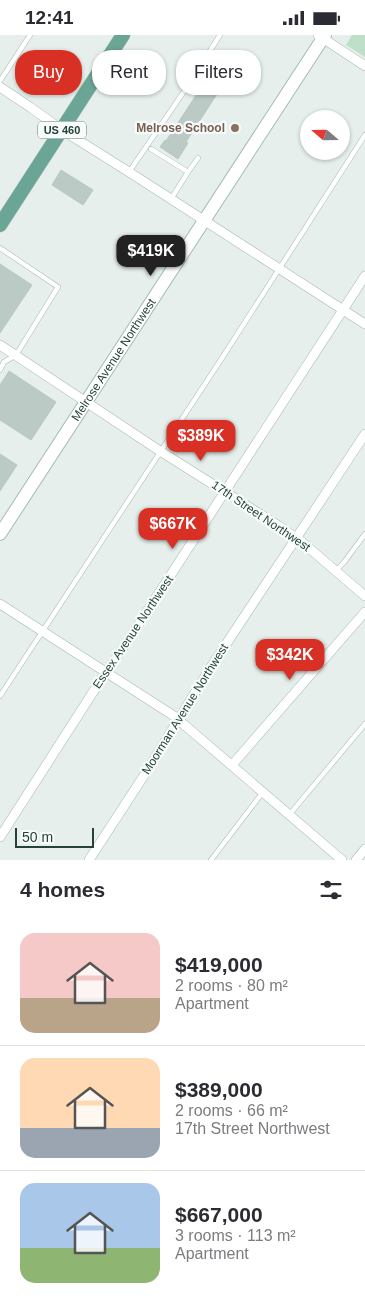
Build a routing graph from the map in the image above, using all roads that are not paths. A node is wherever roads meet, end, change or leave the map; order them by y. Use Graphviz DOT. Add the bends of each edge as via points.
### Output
graph roads {
  1 [pos="30,35"];
  2 [pos="124,35"];
  3 [pos="220,35"];
  4 [pos="322,36"];
  5 [pos="365,67"];
  6 [pos="0,81"];
  7 [pos="0,87"];
  8 [pos="62,130"];
  9 [pos="365,135"];
  10 [pos="152,149"];
  11 [pos="198,157"];
  12 [pos="129,172"];
  13 [pos="188,172"];
  14 [pos="171,199"];
  15 [pos="204,220"];
  16 [pos="0,225"];
  17 [pos="0,248"];
  18 [pos="279,268"];
  19 [pos="365,276"];
  20 [pos="343,309"];
  21 [pos="365,324"];
  22 [pos="0,345"];
  23 [pos="16,355"];
  24 [pos="0,370"];
  25 [pos="86,401"];
  26 [pos="365,434"];
  27 [pos="160,451"];
  28 [pos="225,491"];
  29 [pos="0,534"];
  30 [pos="365,534"];
  31 [pos="296,538"];
  32 [pos="336,571"];
  33 [pos="365,596"];
  34 [pos="0,604"];
  35 [pos="365,612"];
  36 [pos="42,632"];
  37 [pos="107,673"];
  38 [pos="0,696"];
  39 [pos="178,720"];
  40 [pos="365,724"];
  41 [pos="232,765"];
  42 [pos="263,792"];
  43 [pos="289,815"];
  44 [pos="0,837"];
  45 [pos="365,849"];
  46 [pos="88,860"];
  47 [pos="211,860"];
  48 [pos="342,860"];
  49 [pos="356,860"];
  1 -- 6 [label="lane"];
  2 -- 8 [label="main road, US 460"];
  3 -- 12 [label="lane"];
  4 -- 5 [label="street"];
  4 -- 15 [label="street, Melrose Avenue Northwest"];
  7 -- 8 [label="street"];
  8 -- 12 [label="street"];
  8 -- 16 [label="main road, US 460"];
  9 -- 18 [label="lane"];
  10 -- 13 [label="lane"];
  11 -- 13 [label="lane"];
  12 -- 14 [label="street"];
  13 -- 14 [label="lane"];
  14 -- 15 [label="street"];
  15 -- 18 [label="street"];
  15 -- 25 [label="street, Melrose Avenue Northwest"];
  17 -- 23 [label="lane" via="58,287"];
  18 -- 20 [label="street"];
  18 -- 27 [label="lane"];
  19 -- 20 [label="street, Essex Avenue Northwest"];
  20 -- 21 [label="street"];
  20 -- 28 [label="street, Essex Avenue Northwest"];
  22 -- 23 [label="street, 17th Street Northwest"];
  23 -- 24 [label="lane" via="4,362"];
  23 -- 25 [label="street, 17th Street Northwest"];
  25 -- 27 [label="street, 17th Street Northwest"];
  25 -- 29 [label="street, Melrose Avenue Northwest"];
  26 -- 31 [label="street, Moorman Avenue Northwest"];
  27 -- 28 [label="street, 17th Street Northwest"];
  27 -- 36 [label="lane"];
  28 -- 31 [label="street, 17th Street Northwest"];
  28 -- 37 [label="street, Essex Avenue Northwest"];
  30 -- 32 [label="lane"];
  31 -- 32 [label="street, 17th Street Northwest"];
  31 -- 39 [label="street, Moorman Avenue Northwest"];
  32 -- 33 [label="street, 17th Street Northwest"];
  34 -- 36 [label="street"];
  35 -- 41 [label="street"];
  36 -- 37 [label="street"];
  36 -- 38 [label="lane"];
  37 -- 39 [label="street"];
  37 -- 44 [label="street, Essex Avenue Northwest"];
  39 -- 41 [label="street"];
  39 -- 46 [label="street, Moorman Avenue Northwest"];
  40 -- 43 [label="lane"];
  41 -- 42 [label="street"];
  42 -- 43 [label="street"];
  42 -- 47 [label="lane"];
  43 -- 48 [label="street"];
  45 -- 49 [label="street"];
}
